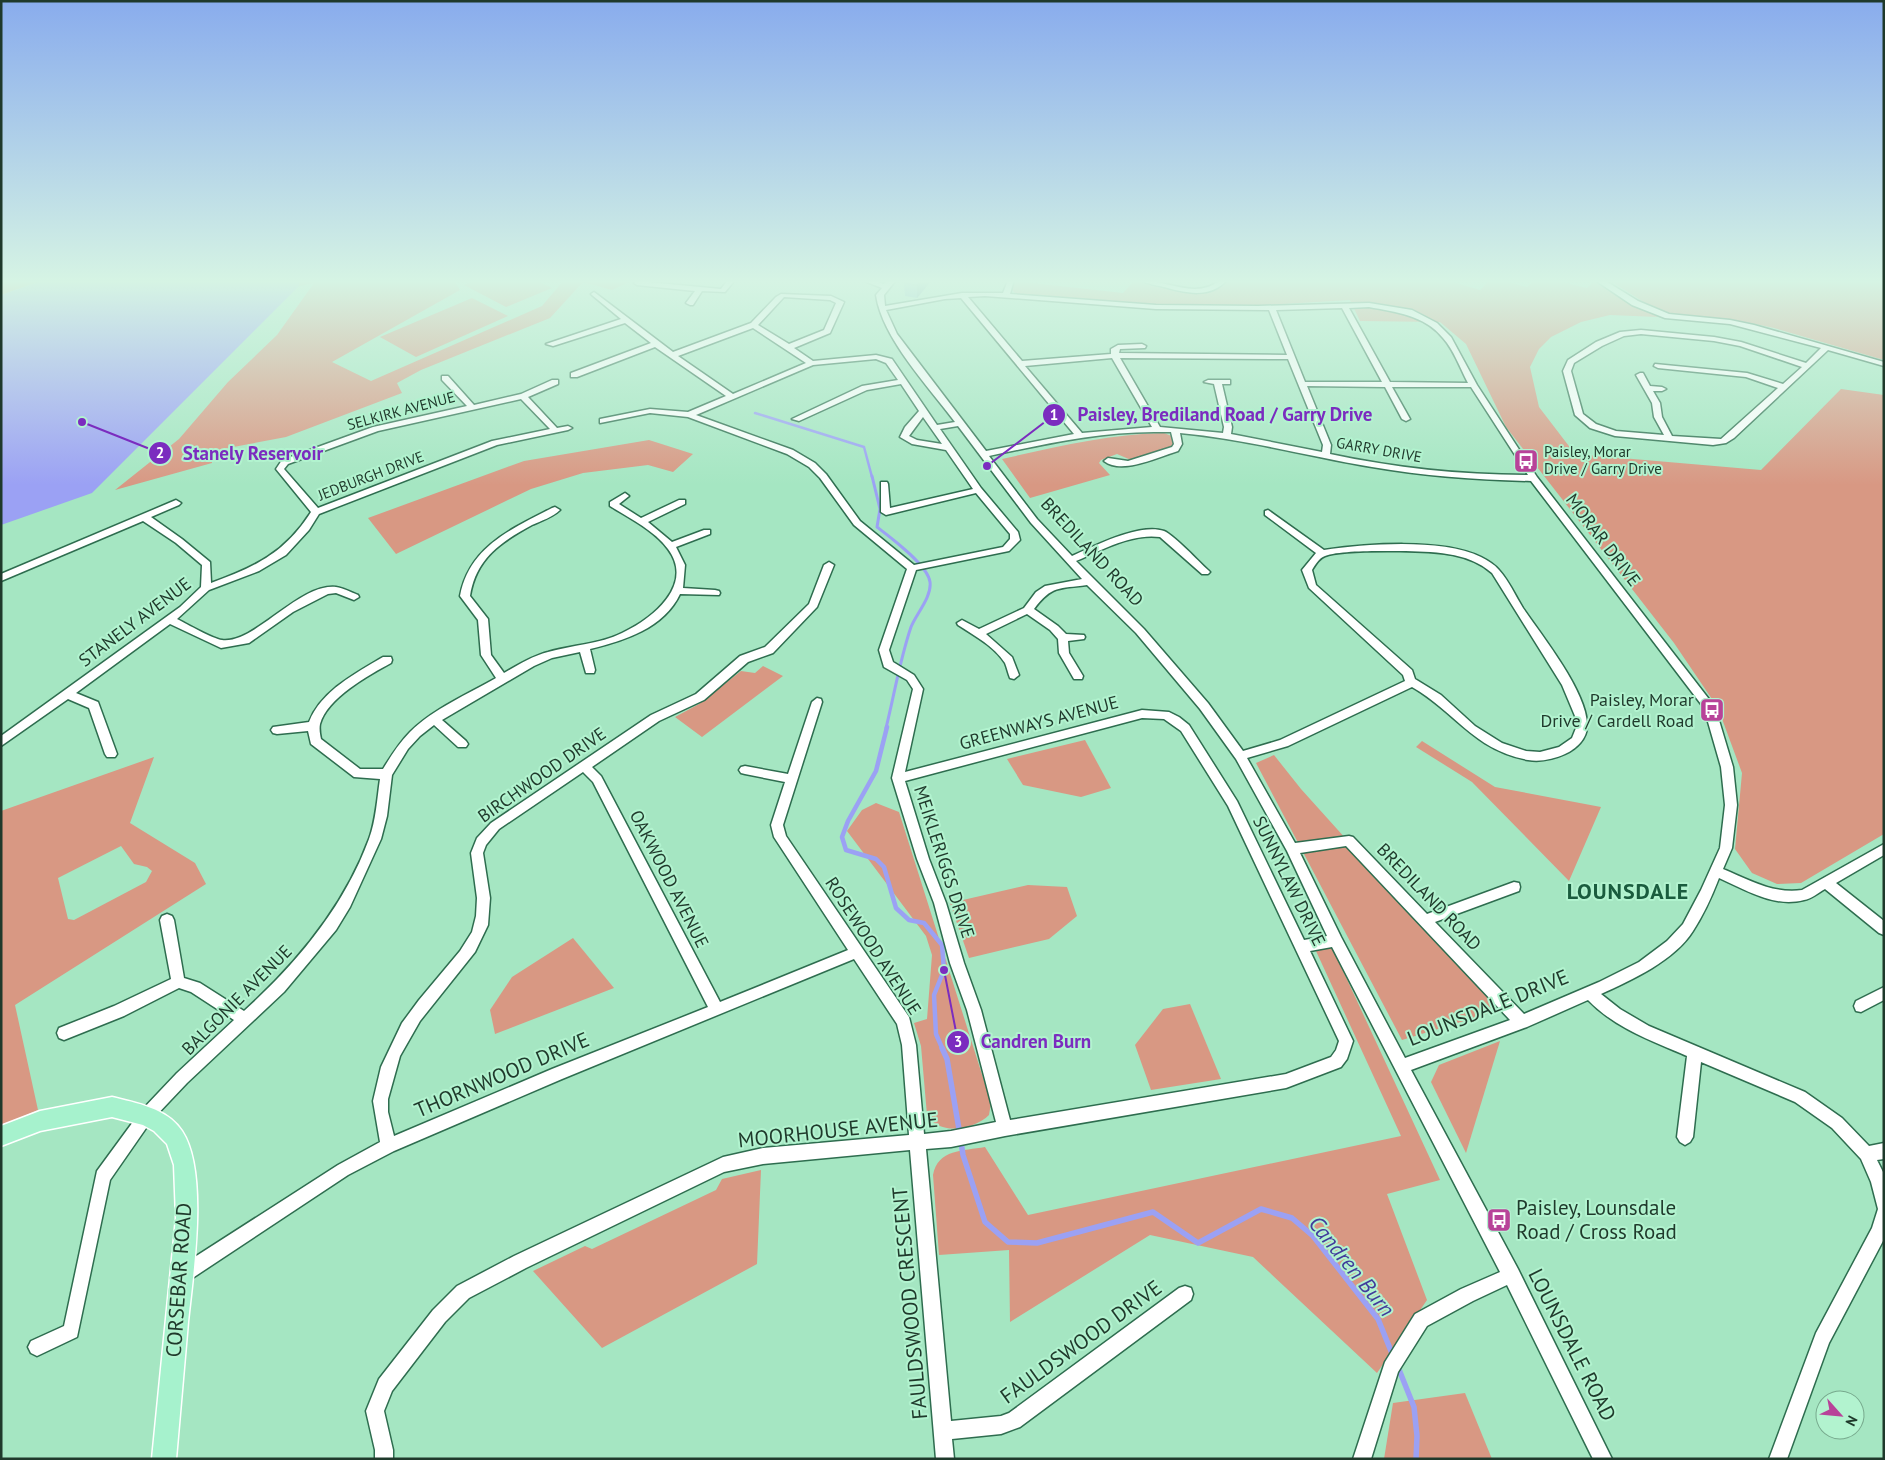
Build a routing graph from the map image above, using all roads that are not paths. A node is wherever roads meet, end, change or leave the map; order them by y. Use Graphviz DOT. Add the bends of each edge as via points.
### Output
graph roads {
  1 [pos="645,348"];
  2 [pos="662,348"];
  3 [pos="691,348"];
  4 [pos="791,348"];
  5 [pos="904,348"];
  6 [pos="1006,348"];
  7 [pos="1115,348"];
  8 [pos="1287,348"];
  9 [pos="1367,348"];
  10 [pos="1453,348"];
  11 [pos="1593,348"];
  12 [pos="1754,348"];
  13 [pos="1826,348"];
  14 [pos="1831,348"];
  15 [pos="672,355"];
  16 [pos="1116,356"];
  17 [pos="1290,356"];
  18 [pos="1682,360"];
  19 [pos="812,362"];
  20 [pos="1019,364"];
  21 [pos="1884,364"];
  22 [pos="1658,366"];
  23 [pos="1808,366"];
  24 [pos="1686,369"];
  25 [pos="574,375"];
  26 [pos="1640,375"];
  27 [pos="445,378"];
  28 [pos="903,381"];
  29 [pos="555,382"];
  30 [pos="1208,382"];
  31 [pos="1217,382"];
  32 [pos="1227,382"];
  33 [pos="1303,384"];
  34 [pos="1473,385"];
  35 [pos="1388,386"];
  36 [pos="1783,387"];
  37 [pos="1648,388"];
  38 [pos="1662,389"];
  39 [pos="523,396"];
  40 [pos="731,396"];
  41 [pos="472,407"];
  42 [pos="923,412"];
  43 [pos="689,415"];
  44 [pos="796,419"];
  45 [pos="1406,419"];
  46 [pos="603,421"];
  47 [pos="960,423"];
  48 [pos="568,428"];
  49 [pos="935,428"];
  50 [pos="554,430"];
  51 [pos="1158,430"];
  52 [pos="1175,430"];
  53 [pos="1079,435"];
  54 [pos="1227,436"];
  55 [pos="1670,439"];
  56 [pos="950,448"];
  57 [pos="984,454"];
  58 [pos="1326,454"];
  59 [pos="1108,461"];
  60 [pos="1534,478"];
  61 [pos="884,484"];
  62 [pos="978,490"];
  63 [pos="625,496"];
  64 [pos="682,502"];
  65 [pos="176,503"];
  66 [pos="556,510"];
  67 [pos="316,512"];
  68 [pos="1269,513"];
  69 [pos="144,517"];
  70 [pos="642,521"];
  71 [pos="708,532"];
  72 [pos="671,546"];
  73 [pos="1322,553"];
  74 [pos="1071,560"];
  75 [pos="829,564"];
  76 [pos="914,567"];
  77 [pos="1205,572"];
  78 [pos="1,578"];
  79 [pos="1089,580"];
  80 [pos="206,588"];
  81 [pos="677,591"];
  82 [pos="715,594"];
  83 [pos="354,597"];
  84 [pos="1028,610"];
  85 [pos="170,620"];
  86 [pos="962,623"];
  87 [pos="979,634"];
  88 [pos="1080,637"];
  89 [pos="1063,638"];
  90 [pos="584,648"];
  91 [pos="386,660"];
  92 [pos="590,670"];
  93 [pos="1014,674"];
  94 [pos="1078,676"];
  95 [pos="502,679"];
  96 [pos="1410,681"];
  97 [pos="67,694"];
  98 [pos="816,702"];
  99 [pos="434,719"];
  100 [pos="314,726"];
  101 [pos="1185,728"];
  102 [pos="277,730"];
  103 [pos="1,742"];
  104 [pos="462,744"];
  105 [pos="111,754"];
  106 [pos="1240,756"];
  107 [pos="584,766"];
  108 [pos="744,770"];
  109 [pos="386,774"];
  110 [pos="898,778"];
  111 [pos="791,779"];
  112 [pos="1884,848"];
  113 [pos="1292,849"];
  114 [pos="1716,872"];
  115 [pos="1826,882"];
  116 [pos="1514,887"];
  117 [pos="167,920"];
  118 [pos="1426,920"];
  119 [pos="1884,929"];
  120 [pos="1336,941"];
  121 [pos="1301,946"];
  122 [pos="857,952"];
  123 [pos="178,982"];
  124 [pos="1604,986"];
  125 [pos="1590,992"];
  126 [pos="1884,994"];
  127 [pos="1861,1006"];
  128 [pos="717,1010"];
  129 [pos="244,1019"];
  130 [pos="1522,1022"];
  131 [pos="64,1033"];
  132 [pos="1695,1052"];
  133 [pos="1342,1054"];
  134 [pos="1402,1066"];
  135 [pos="146,1116"];
  136 [pos="1005,1128"];
  137 [pos="1,1136"];
  138 [pos="1685,1136"];
  139 [pos="918,1143"];
  140 [pos="389,1146"];
  141 [pos="1884,1151"];
  142 [pos="1866,1154"];
  143 [pos="1884,1205"];
  144 [pos="1884,1214"];
  145 [pos="182,1275"];
  146 [pos="1512,1275"];
  147 [pos="1185,1294"];
  148 [pos="37,1347"];
  149 [pos="943,1431"];
  150 [pos="164,1459"];
  151 [pos="384,1459"];
  152 [pos="945,1459"];
  153 [pos="1362,1459"];
  154 [pos="1603,1459"];
  155 [pos="1778,1459"];
  1 -- 25 [label="street"];
  2 -- 15 [label="street"];
  3 -- 15 [label="street"];
  4 -- 19 [label="street"];
  5 -- 47 [label="street, BREDILAND ROAD"];
  6 -- 20 [label="street"];
  7 -- 16 [label="street"];
  8 -- 17 [label="street"];
  9 -- 35 [label="street"];
  10 -- 34 [label="street, MORAR DRIVE"];
  11 -- 55 [label="street" via="1571,362 1567,371 1579,415 1593,426 1615,433"];
  12 -- 23 [label="street"];
  13 -- 23 [label="street"];
  14 -- 21 [label="street"];
  15 -- 40 [label="street"];
  16 -- 17 [label="street"];
  16 -- 20 [label="street"];
  16 -- 51 [label="street"];
  17 -- 33 [label="street"];
  18 -- 24 [label="street"];
  19 -- 28 [label="street" via="876,357 889,361"];
  19 -- 40 [label="street"];
  20 -- 53 [label="street"];
  22 -- 24 [label="street"];
  23 -- 36 [label="street"];
  24 -- 36 [label="street" via="1753,377"];
  26 -- 37 [label="street"];
  27 -- 41 [label="street, SELKIRK AVENUE"];
  28 -- 42 [label="street"];
  28 -- 44 [label="street" via="865,388"];
  29 -- 39 [label="street, SELKIRK AVENUE"];
  30 -- 31 [label="street"];
  31 -- 32 [label="street"];
  31 -- 54 [label="street" via="1228,427"];
  33 -- 35 [label="street"];
  33 -- 58 [label="street" via="1327,445"];
  34 -- 35 [label="street"];
  34 -- 60 [label="street, MORAR DRIVE"];
  35 -- 45 [label="street"];
  36 -- 55 [label="street" via="1723,441"];
  37 -- 38 [label="street"];
  37 -- 55 [label="street"];
  39 -- 41 [label="street, SELKIRK AVENUE"];
  39 -- 50 [label="street"];
  40 -- 43 [label="street"];
  41 -- 67 [label="street, SELKIRK AVENUE" via="376,430 286,462 280,469"];
  42 -- 49 [label="street"];
  42 -- 56 [label="street" via="904,437"];
  43 -- 46 [label="street" via="650,411"];
  43 -- 76 [label="street" via="779,447 812,466 862,528"];
  47 -- 49 [label="street"];
  47 -- 57 [label="street, BREDILAND ROAD"];
  48 -- 50 [label="street, JEDBURGH DRIVE"];
  49 -- 56 [label="street"];
  50 -- 67 [label="street, JEDBURGH DRIVE" via="496,443"];
  51 -- 52 [label="street, GARRY DRIVE"];
  51 -- 53 [label="street, GARRY DRIVE"];
  52 -- 54 [label="street, GARRY DRIVE"];
  52 -- 59 [label="street" via="1178,444 1174,449 1129,464"];
  53 -- 57 [label="street, GARRY DRIVE"];
  54 -- 58 [label="street, GARRY DRIVE"];
  56 -- 62 [label="street"];
  57 -- 74 [label="street, BREDILAND ROAD" via="1034,521"];
  58 -- 60 [label="street, GARRY DRIVE" via="1397,469 1472,478"];
  60 -- 114 [label="street, MORAR DRIVE" via="1709,707 1728,768 1731,804 1726,848"];
  61 -- 62 [label="street" via="886,512"];
  62 -- 76 [label="street" via="1015,534 1015,540 1006,549"];
  63 -- 70 [label="street, BALGONIE AVENUE" via="613,504"];
  64 -- 70 [label="street"];
  65 -- 69 [label="street"];
  66 -- 95 [label="street" via="490,550 472,572 465,587 464,596 483,619 486,654"];
  67 -- 80 [label="street, JEDBURGH DRIVE" via="308,527 276,559"];
  68 -- 73 [label="street"];
  69 -- 78 [label="street"];
  69 -- 80 [label="street, STANELY AVENUE" via="207,564"];
  70 -- 72 [label="street, BALGONIE AVENUE"];
  71 -- 72 [label="street"];
  72 -- 81 [label="street, BALGONIE AVENUE" via="680,566"];
  73 -- 96 [label="street" via="1307,570 1312,586 1408,673"];
  73 -- 96 [label="street" via="1342,549 1438,549 1474,557 1494,570 1568,686 1580,711 1582,729 1573,743 1559,752 1534,756 1501,748 1470,730 1439,701"];
  74 -- 77 [label="street" via="1145,533 1158,533 1164,534"];
  74 -- 79 [label="street, BREDILAND ROAD"];
  75 -- 107 [label="street, BIRCHWOOD DRIVE" via="813,604 768,650 744,659 700,696 655,718"];
  76 -- 110 [label="street, MEIKLERIGGS DRIVE" via="884,650 888,664 917,683 917,699"];
  79 -- 84 [label="street" via="1048,588"];
  79 -- 106 [label="street, BREDILAND ROAD" via="1140,631 1204,706"];
  80 -- 85 [label="street, STANELY AVENUE"];
  81 -- 82 [label="street"];
  81 -- 90 [label="street, BALGONIE AVENUE" via="663,611 644,627"];
  83 -- 85 [label="street" via="335,590 322,592 245,640 233,643 221,644"];
  84 -- 87 [label="street"];
  84 -- 89 [label="street"];
  85 -- 97 [label="street, STANELY AVENUE"];
  86 -- 87 [label="street"];
  87 -- 93 [label="street" via="1004,652 1013,665"];
  88 -- 89 [label="street"];
  89 -- 94 [label="street" via="1064,653"];
  90 -- 92 [label="street"];
  90 -- 95 [label="street, BALGONIE AVENUE" via="549,655"];
  91 -- 100 [label="street" via="341,689 318,713"];
  95 -- 99 [label="street, BALGONIE AVENUE"];
  96 -- 106 [label="street" via="1284,743"];
  97 -- 103 [label="street, STANELY AVENUE"];
  97 -- 105 [label="street" via="94,704"];
  98 -- 111 [label="street, ROSEWOOD AVENUE"];
  99 -- 104 [label="street"];
  99 -- 109 [label="street, BALGONIE AVENUE" via="404,746"];
  100 -- 102 [label="street"];
  100 -- 109 [label="street" via="316,741 358,774"];
  101 -- 110 [label="street, GREENWAYS AVENUE" via="1168,715 1142,714"];
  101 -- 121 [label="street, SUNNYLAW DRIVE" via="1233,804"];
  106 -- 113 [label="street, BREDILAND ROAD"];
  107 -- 128 [label="street, OAKWOOD AVENUE" via="606,794"];
  107 -- 140 [label="street, BIRCHWOOD DRIVE" via="495,826 478,845 484,903 481,925 456,966 423,1003 393,1051 380,1100"];
  108 -- 111 [label="street"];
  109 -- 129 [label="street, BALGONIE AVENUE" via="375,839 345,903 306,957 279,988"];
  110 -- 136 [label="street, MEIKLERIGGS DRIVE" via="974,1010"];
  111 -- 122 [label="street, ROSEWOOD AVENUE" via="777,825 780,837"];
  112 -- 115 [label="street"];
  113 -- 118 [label="street, BREDILAND ROAD" via="1349,841"];
  113 -- 120 [label="street, BREDILAND ROAD"];
  114 -- 115 [label="street" via="1780,896 1804,895"];
  114 -- 124 [label="street, MORAR DRIVE" via="1688,928 1672,945 1644,966"];
  115 -- 119 [label="street"];
  116 -- 118 [label="street"];
  117 -- 123 [label="street"];
  118 -- 130 [label="street, BREDILAND ROAD"];
  120 -- 121 [label="street"];
  120 -- 134 [label="street, BREDILAND ROAD"];
  121 -- 133 [label="street, SUNNYLAW DRIVE" via="1346,1041"];
  122 -- 128 [label="street, THORNWOOD DRIVE"];
  122 -- 139 [label="street, ROSEWOOD AVENUE" via="904,1022"];
  123 -- 129 [label="street" via="195,987"];
  123 -- 131 [label="street"];
  124 -- 125 [label="street, LOUNSDALE DRIVE"];
  125 -- 130 [label="street, LOUNSDALE DRIVE"];
  125 -- 132 [label="street, LOUNSDALE DRIVE" via="1620,1019"];
  126 -- 127 [label="street"];
  128 -- 140 [label="street, THORNWOOD DRIVE"];
  129 -- 135 [label="street, BALGONIE AVENUE"];
  130 -- 134 [label="street, LOUNSDALE DRIVE"];
  132 -- 138 [label="street"];
  132 -- 142 [label="street, LOUNSDALE DRIVE" via="1800,1096 1837,1123"];
  133 -- 136 [label="street, MOORHOUSE AVENUE" via="1336,1062 1286,1081"];
  134 -- 146 [label="street, LOUNSDALE ROAD"];
  135 -- 137 [label="main road, CORSEBAR ROAD" via="112,1107 40,1121"];
  135 -- 145 [label="main road, CORSEBAR ROAD" via="161,1124 175,1138 184,1165 187,1218"];
  135 -- 148 [label="street, BALGONIE AVENUE" via="103,1177 71,1331"];
  136 -- 139 [label="street, MOORHOUSE AVENUE" via="951,1140"];
  139 -- 149 [label="street, FAULDSWOOD CRESCENT"];
  139 -- 151 [label="street, MOORHOUSE AVENUE" via="763,1156 723,1165 463,1292 439,1316 385,1385 375,1411"];
  140 -- 145 [label="street, THORNWOOD DRIVE" via="342,1170"];
  141 -- 142 [label="street"];
  142 -- 143 [label="street, LOUNSDALE DRIVE" via="1879,1181"];
  144 -- 155 [label="street" via="1879,1231 1822,1339"];
  145 -- 150 [label="main road, CORSEBAR ROAD"];
  146 -- 153 [label="street" via="1421,1320 1391,1368"];
  146 -- 154 [label="street, LOUNSDALE ROAD"];
  147 -- 149 [label="street, FAULDSWOOD DRIVE" via="1014,1421"];
  149 -- 152 [label="street, FAULDSWOOD CRESCENT"];
}
